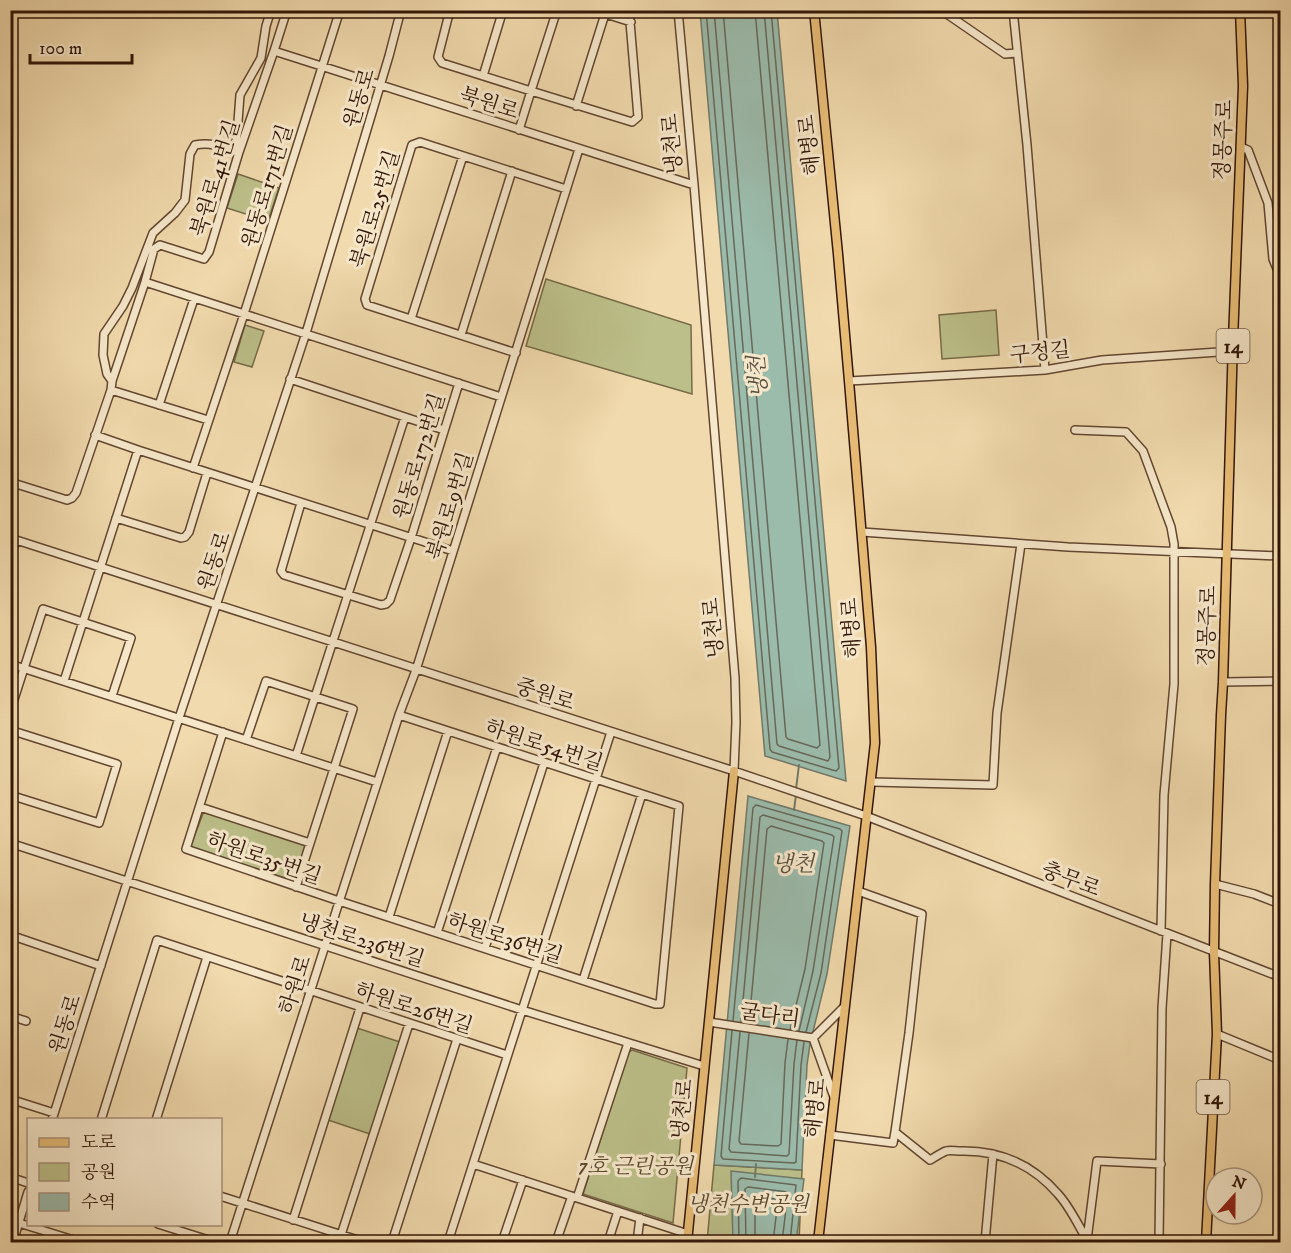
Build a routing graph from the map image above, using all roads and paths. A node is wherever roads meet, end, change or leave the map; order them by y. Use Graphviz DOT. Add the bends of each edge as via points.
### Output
graph roads {
  1 [pos="272,10"];
  2 [pos="287,10"];
  3 [pos="340,10"];
  4 [pos="401,10"];
  5 [pos="450,10"];
  6 [pos="503,10"];
  7 [pos="557,10"];
  8 [pos="593,10"];
  9 [pos="629,10"];
  10 [pos="678,10"];
  11 [pos="814,10"];
  12 [pos="941,10"];
  13 [pos="1013,10"];
  14 [pos="1240,10"];
  15 [pos="605,14"];
  16 [pos="631,21"];
  17 [pos="274,51"];
  18 [pos="1016,54"];
  19 [pos="322,67"];
  20 [pos="483,76"];
  21 [pos="380,85"];
  22 [pos="531,91"];
  23 [pos="576,106"];
  24 [pos="519,130"];
  25 [pos="1241,147"];
  26 [pos="579,149"];
  27 [pos="236,151"];
  28 [pos="463,156"];
  29 [pos="513,171"];
  30 [pos="694,185"];
  31 [pos="566,189"];
  32 [pos="1281,276"];
  33 [pos="145,282"];
  34 [pos="194,299"];
  35 [pos="244,314"];
  36 [pos="411,319"];
  37 [pos="306,333"];
  38 [pos="461,335"];
  39 [pos="1233,351"];
  40 [pos="516,353"];
  41 [pos="1045,370"];
  42 [pos="290,379"];
  43 [pos="112,381"];
  44 [pos="849,381"];
  45 [pos="459,383"];
  46 [pos="111,390"];
  47 [pos="501,397"];
  48 [pos="159,405"];
  49 [pos="405,417"];
  50 [pos="208,420"];
  51 [pos="444,430"];
  52 [pos="1075,430"];
  53 [pos="95,435"];
  54 [pos="138,450"];
  55 [pos="193,468"];
  56 [pos="207,473"];
  57 [pos="10,482"];
  58 [pos="255,489"];
  59 [pos="301,503"];
  60 [pos="116,518"];
  61 [pos="371,525"];
  62 [pos="862,532"];
  63 [pos="411,538"];
  64 [pos="13,539"];
  65 [pos="1021,544"];
  66 [pos="453,551"];
  67 [pos="1174,551"];
  68 [pos="1227,553"];
  69 [pos="1281,556"];
  70 [pos="10,557"];
  71 [pos="100,567"];
  72 [pos="348,595"];
  73 [pos="216,605"];
  74 [pos="82,622"];
  75 [pos="333,643"];
  76 [pos="10,664"];
  77 [pos="24,668"];
  78 [pos="416,670"];
  79 [pos="63,681"];
  80 [pos="1281,681"];
  81 [pos="1223,682"];
  82 [pos="112,696"];
  83 [pos="315,697"];
  84 [pos="10,712"];
  85 [pos="399,715"];
  86 [pos="180,718"];
  87 [pos="10,730"];
  88 [pos="448,731"];
  89 [pos="223,732"];
  90 [pos="611,732"];
  91 [pos="246,740"];
  92 [pos="497,747"];
  93 [pos="296,756"];
  94 [pos="544,763"];
  95 [pos="334,768"];
  96 [pos="734,771"];
  97 [pos="596,780"];
  98 [pos="377,782"];
  99 [pos="872,782"];
  100 [pos="642,794"];
  101 [pos="10,795"];
  102 [pos="200,807"];
  103 [pos="850,811"];
  104 [pos="866,816"];
  105 [pos="10,843"];
  106 [pos="310,843"];
  107 [pos="129,881"];
  108 [pos="1215,884"];
  109 [pos="296,886"];
  110 [pos="858,891"];
  111 [pos="339,901"];
  112 [pos="1281,904"];
  113 [pos="389,917"];
  114 [pos="1164,932"];
  115 [pos="437,933"];
  116 [pos="10,935"];
  117 [pos="325,945"];
  118 [pos="485,948"];
  119 [pos="1214,952"];
  120 [pos="207,957"];
  121 [pos="536,965"];
  122 [pos="101,966"];
  123 [pos="1281,977"];
  124 [pos="583,980"];
  125 [pos="310,992"];
  126 [pos="660,1004"];
  127 [pos="844,1007"];
  128 [pos="360,1008"];
  129 [pos="522,1010"];
  130 [pos="10,1016"];
  131 [pos="26,1021"];
  132 [pos="709,1022"];
  133 [pos="409,1024"];
  134 [pos="1216,1034"];
  135 [pos="813,1037"];
  136 [pos="457,1039"];
  137 [pos="628,1043"];
  138 [pos="507,1055"];
  139 [pos="1281,1060"];
  140 [pos="704,1066"];
  141 [pos="834,1097"];
  142 [pos="10,1099"];
  143 [pos="53,1116"];
  144 [pos="101,1118"];
  145 [pos="156,1118"];
  146 [pos="895,1132"];
  147 [pos="830,1135"];
  148 [pos="993,1154"];
  149 [pos="473,1164"];
  150 [pos="1161,1164"];
  151 [pos="10,1177"];
  152 [pos="523,1180"];
  153 [pos="27,1183"];
  154 [pos="27,1195"];
  155 [pos="222,1197"];
  156 [pos="574,1197"];
  157 [pos="243,1203"];
  158 [pos="618,1211"];
  159 [pos="640,1218"];
  160 [pos="293,1220"];
  161 [pos="19,1223"];
  162 [pos="164,1226"];
  163 [pos="341,1235"];
  164 [pos="687,1238"];
  165 [pos="62,1240"];
  166 [pos="1089,1241"];
  167 [pos="13,1242"];
  168 [pos="80,1242"];
  169 [pos="214,1242"];
  170 [pos="230,1242"];
  171 [pos="364,1242"];
  172 [pos="392,1242"];
  173 [pos="448,1242"];
  174 [pos="502,1242"];
  175 [pos="556,1242"];
  176 [pos="608,1242"];
  177 [pos="637,1242"];
  178 [pos="818,1242"];
  179 [pos="985,1242"];
  180 [pos="1159,1242"];
  181 [pos="1206,1242"];
  1 -- 27 [label="street" via="261,58 240,95"];
  2 -- 17 [label="street, 북원로41번길"];
  3 -- 19 [label="street, 원동로171번길"];
  4 -- 21 [label="street, 원동로"];
  5 -- 20 [label="street" via="438,57 442,63"];
  6 -- 20 [label="street"];
  7 -- 22 [label="street"];
  8 -- 15 [label="street"];
  9 -- 16 [label="street"];
  10 -- 30 [label="street, 냉천로"];
  11 -- 44 [label="main road, 해병로"];
  12 -- 18 [label="street" via="1005,54"];
  13 -- 18 [label="street"];
  14 -- 25 [label="main road, 정몽주로 / 14"];
  15 -- 16 [label="street"];
  15 -- 23 [label="street"];
  16 -- 23 [label="street" via="638,117 632,122"];
  17 -- 19 [label="street, 북원로"];
  17 -- 27 [label="street, 북원로41번길"];
  18 -- 41 [label="street"];
  19 -- 21 [label="street, 북원로"];
  19 -- 35 [label="street, 원동로171번길"];
  20 -- 22 [label="street"];
  21 -- 24 [label="street, 북원로"];
  21 -- 37 [label="street, 원동로"];
  22 -- 23 [label="street"];
  22 -- 24 [label="street"];
  24 -- 26 [label="street, 북원로"];
  25 -- 32 [label="street" via="1248,150 1268,203 1273,259"];
  25 -- 39 [label="main road, 정몽주로 / 14"];
  26 -- 30 [label="street, 북원로"];
  26 -- 31 [label="street, 북원로9번길"];
  27 -- 33 [label="street, 북원로41번길" via="207,257 160,244 154,249"];
  27 -- 43 [label="street" via="207,143 195,145 190,154 185,200 153,233 132,288 104,334 103,355"];
  28 -- 29 [label="street, 북원로25번길"];
  28 -- 36 [label="street"];
  28 -- 36 [label="street, 북원로25번길" via="420,142 412,145 365,299 368,305"];
  29 -- 31 [label="street, 북원로25번길"];
  29 -- 38 [label="street"];
  30 -- 96 [label="street, 냉천로" via="736,692"];
  31 -- 40 [label="street, 북원로9번길"];
  33 -- 34 [label="street"];
  33 -- 43 [label="street, 북원로41번길"];
  34 -- 35 [label="street"];
  34 -- 48 [label="street"];
  35 -- 37 [label="street"];
  35 -- 50 [label="street, 원동로171번길"];
  36 -- 38 [label="street"];
  37 -- 42 [label="street, 원동로"];
  37 -- 45 [label="street, 원동로172번길"];
  38 -- 40 [label="street"];
  39 -- 41 [label="street, 구정길" via="1102,360"];
  39 -- 68 [label="main road, 정몽주로 / 14"];
  40 -- 47 [label="street, 북원로9번길"];
  41 -- 44 [label="street, 구정길"];
  42 -- 49 [label="street"];
  42 -- 58 [label="street, 원동로"];
  43 -- 46 [label="street, 북원로41번길"];
  44 -- 62 [label="main road, 해병로"];
  45 -- 47 [label="street, 원동로172번길"];
  45 -- 51 [label="street, 원동로172번길"];
  46 -- 48 [label="street"];
  46 -- 53 [label="street, 북원로41번길"];
  47 -- 66 [label="street, 북원로9번길"];
  48 -- 50 [label="street"];
  49 -- 51 [label="street"];
  49 -- 61 [label="street"];
  50 -- 55 [label="street, 원동로171번길"];
  51 -- 63 [label="street, 원동로172번길"];
  52 -- 67 [label="street" via="1126,432 1143,451 1171,527"];
  53 -- 54 [label="street"];
  53 -- 57 [label="street, 북원로41번길" via="72,498 67,500"];
  54 -- 55 [label="street"];
  54 -- 60 [label="street"];
  55 -- 56 [label="street"];
  56 -- 58 [label="street"];
  56 -- 60 [label="street" via="185,537"];
  58 -- 59 [label="street"];
  58 -- 73 [label="street, 원동로"];
  59 -- 61 [label="street"];
  59 -- 72 [label="street, 원동로172번길" via="281,571"];
  60 -- 71 [label="street"];
  61 -- 63 [label="street"];
  61 -- 72 [label="street"];
  62 -- 65 [label="street"];
  62 -- 99 [label="main road, 해병로" via="872,647"];
  63 -- 66 [label="street"];
  63 -- 72 [label="street, 원동로172번길" via="390,600 381,605"];
  64 -- 70 [label="street, 중원로"];
  64 -- 71 [label="street, 중원로"];
  65 -- 67 [label="street"];
  65 -- 99 [label="street" via="997,713 993,785"];
  66 -- 78 [label="street, 북원로9번길"];
  67 -- 68 [label="street"];
  67 -- 114 [label="street" via="1174,684 1164,795"];
  68 -- 69 [label="street"];
  68 -- 81 [label="main road, 정몽주로 / 14"];
  71 -- 73 [label="street, 중원로"];
  71 -- 74 [label="street"];
  72 -- 75 [label="street"];
  73 -- 75 [label="street, 중원로"];
  73 -- 86 [label="street, 원동로"];
  74 -- 77 [label="street" via="43,609"];
  74 -- 79 [label="street"];
  74 -- 82 [label="street" via="131,638"];
  75 -- 78 [label="street, 중원로"];
  75 -- 83 [label="street"];
  76 -- 77 [label="street"];
  77 -- 79 [label="street"];
  77 -- 84 [label="street"];
  78 -- 85 [label="street, 하원로"];
  78 -- 90 [label="street, 중원로"];
  79 -- 82 [label="street"];
  80 -- 81 [label="street"];
  81 -- 108 [label="main road, 정몽주로 / 14"];
  82 -- 86 [label="street"];
  83 -- 91 [label="street" via="266,681"];
  83 -- 93 [label="street"];
  83 -- 95 [label="street" via="353,710"];
  85 -- 88 [label="street, 하원로54번길"];
  85 -- 98 [label="street, 하원로"];
  86 -- 89 [label="street"];
  86 -- 107 [label="street, 원동로"];
  87 -- 101 [label="street" via="117,764 99,823"];
  88 -- 92 [label="street, 하원로54번길"];
  88 -- 113 [label="street"];
  89 -- 91 [label="street"];
  89 -- 102 [label="street"];
  90 -- 96 [label="street, 중원로"];
  90 -- 97 [label="street"];
  91 -- 93 [label="street"];
  92 -- 94 [label="street, 하원로54번길"];
  92 -- 115 [label="street"];
  93 -- 95 [label="street"];
  94 -- 97 [label="street, 하원로54번길"];
  94 -- 118 [label="street"];
  95 -- 98 [label="street"];
  95 -- 106 [label="street"];
  96 -- 103 [label="street, 중원로"];
  96 -- 132 [label="main road, 냉천로"];
  97 -- 100 [label="street, 하원로54번길"];
  97 -- 121 [label="street"];
  98 -- 111 [label="street, 하원로"];
  99 -- 104 [label="main road, 해병로"];
  100 -- 124 [label="street"];
  100 -- 126 [label="street, 하원로54번길" via="679,806"];
  102 -- 106 [label="street"];
  102 -- 109 [label="street, 하원로35번길" via="186,849"];
  103 -- 104 [label="street, 충무로"];
  104 -- 110 [label="main road, 해병로"];
  104 -- 114 [label="street, 충무로"];
  105 -- 107 [label="street, 냉천로236번길"];
  106 -- 109 [label="street"];
  107 -- 117 [label="street, 냉천로236번길"];
  107 -- 122 [label="street, 원동로"];
  108 -- 112 [label="street"];
  108 -- 119 [label="main road, 정몽주로 / 14"];
  109 -- 111 [label="street, 하원로35번길"];
  110 -- 127 [label="main road, 해병로"];
  110 -- 146 [label="street" via="922,914"];
  111 -- 113 [label="street, 하원로36번길"];
  111 -- 117 [label="street, 하원로"];
  113 -- 115 [label="street, 하원로36번길"];
  114 -- 119 [label="street, 충무로"];
  114 -- 150 [label="street"];
  115 -- 118 [label="street, 하원로36번길"];
  116 -- 122 [label="street"];
  117 -- 125 [label="street, 하원로"];
  117 -- 129 [label="street, 냉천로236번길"];
  118 -- 121 [label="street, 하원로36번길"];
  119 -- 123 [label="street, 충무로"];
  119 -- 134 [label="main road, 정몽주로 / 14"];
  120 -- 125 [label="street, 하원로26번길"];
  120 -- 144 [label="street, 하원로26번길" via="157,940"];
  120 -- 145 [label="street"];
  121 -- 124 [label="street, 하원로36번길"];
  121 -- 129 [label="street"];
  122 -- 143 [label="street, 원동로"];
  124 -- 126 [label="street, 하원로36번길"];
  125 -- 128 [label="street, 하원로26번길"];
  125 -- 157 [label="street, 하원로"];
  127 -- 135 [label="street"];
  127 -- 141 [label="main road, 해병로"];
  128 -- 133 [label="street, 하원로26번길"];
  128 -- 160 [label="street"];
  129 -- 137 [label="street, 냉천로236번길"];
  129 -- 138 [label="street"];
  130 -- 131 [label="street"];
  132 -- 135 [label="street, 굴다리"];
  132 -- 140 [label="main road, 냉천로"];
  133 -- 136 [label="street, 하원로26번길"];
  133 -- 163 [label="street"];
  134 -- 139 [label="street"];
  134 -- 181 [label="main road, 정몽주로 / 14"];
  135 -- 141 [label="street"];
  136 -- 138 [label="street, 하원로26번길"];
  136 -- 172 [label="street"];
  137 -- 140 [label="street, 냉천로236번길"];
  137 -- 156 [label="street"];
  138 -- 149 [label="street"];
  140 -- 164 [label="main road, 냉천로"];
  141 -- 147 [label="main road, 해병로"];
  142 -- 143 [label="street"];
  146 -- 147 [label="street" via="893,1143"];
  146 -- 148 [label="street" via="930,1160 946,1151"];
  147 -- 178 [label="main road, 해병로"];
  148 -- 166 [label="street" via="1005,1156 1043,1178"];
  148 -- 179 [label="street"];
  149 -- 152 [label="street"];
  149 -- 173 [label="street"];
  150 -- 166 [label="street" via="1097,1161"];
  150 -- 180 [label="street"];
  151 -- 153 [label="street"];
  152 -- 156 [label="street"];
  152 -- 174 [label="street"];
  154 -- 161 [label="street"];
  155 -- 157 [label="street"];
  156 -- 158 [label="street"];
  156 -- 175 [label="street"];
  157 -- 160 [label="street"];
  157 -- 170 [label="street, 하원로"];
  158 -- 159 [label="street"];
  158 -- 176 [label="street"];
  159 -- 164 [label="street"];
  159 -- 177 [label="street"];
  160 -- 163 [label="street"];
  161 -- 165 [label="street"];
  161 -- 167 [label="street"];
  162 -- 169 [label="street"];
  163 -- 171 [label="street"];
  165 -- 168 [label="street"];
}
